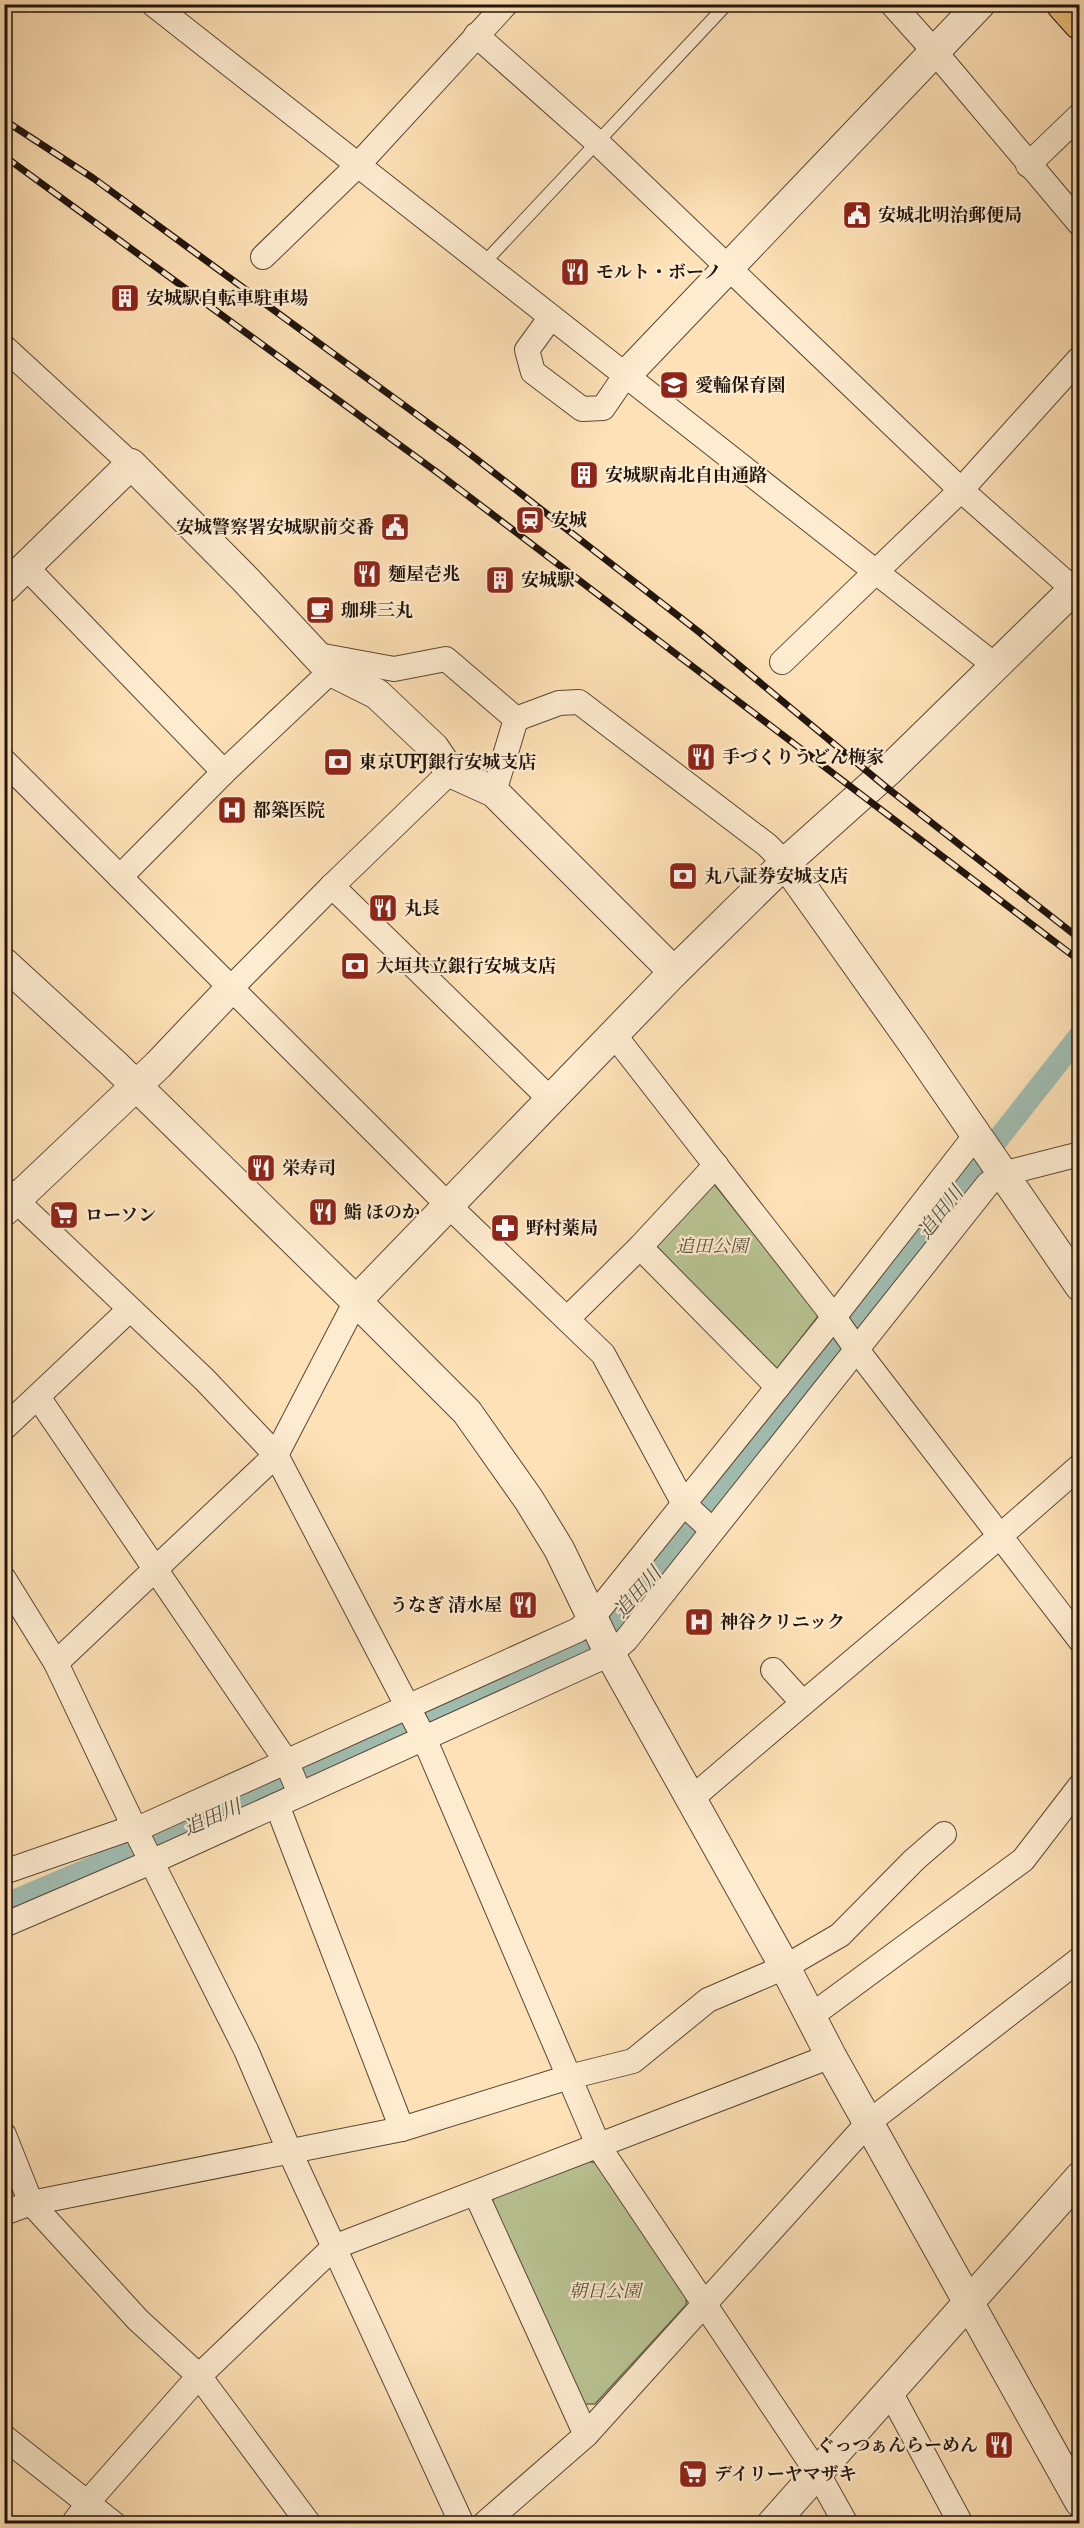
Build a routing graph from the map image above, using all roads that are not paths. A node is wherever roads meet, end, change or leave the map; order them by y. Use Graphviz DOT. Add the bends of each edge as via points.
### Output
graph roads {
  1 [pos="153,4"];
  2 [pos="506,4"];
  3 [pos="727,4"];
  4 [pos="892,4"];
  5 [pos="980,4"];
  6 [pos="1064,4"];
  7 [pos="1080,23"];
  8 [pos="476,35"];
  9 [pos="935,52"];
  10 [pos="1080,115"];
  11 [pos="598,143"];
  12 [pos="1028,165"];
  13 [pos="357,166"];
  14 [pos="1080,224"];
  15 [pos="263,257"];
  16 [pos="483,264"];
  17 [pos="729,268"];
  18 [pos="551,317"];
  19 [pos="4,347"];
  20 [pos="1080,358"];
  21 [pos="626,376"];
  22 [pos="131,464"];
  23 [pos="962,490"];
  24 [pos="26,567"];
  25 [pos="877,573"];
  26 [pos="4,588"];
  27 [pos="1078,589"];
  28 [pos="782,662"];
  29 [pos="325,663"];
  30 [pos="996,667"];
  31 [pos="516,719"];
  32 [pos="4,761"];
  33 [pos="225,772"];
  34 [pos="450,772"];
  35 [pos="494,792"];
  36 [pos="785,863"];
  37 [pos="120,877"];
  38 [pos="332,886"];
  39 [pos="4,963"];
  40 [pos="674,972"];
  41 [pos="231,987"];
  42 [pos="615,1036"];
  43 [pos="136,1086"];
  44 [pos="551,1100"];
  45 [pos="976,1135"];
  46 [pos="1080,1154"];
  47 [pos="716,1165"];
  48 [pos="1002,1174"];
  49 [pos="9,1200"];
  50 [pos="448,1205"];
  51 [pos="640,1247"];
  52 [pos="1080,1286"];
  53 [pos="356,1301"];
  54 [pos="129,1310"];
  55 [pos="834,1317"];
  56 [pos="567,1319"];
  57 [pos="857,1350"];
  58 [pos="778,1386"];
  59 [pos="38,1396"];
  60 [pos="4,1428"];
  61 [pos="276,1455"];
  62 [pos="1080,1466"];
  63 [pos="684,1504"];
  64 [pos="712,1530"];
  65 [pos="1000,1536"];
  66 [pos="156,1570"];
  67 [pos="4,1579"];
  68 [pos="593,1617"];
  69 [pos="1080,1640"];
  70 [pos="610,1654"];
  71 [pos="56,1663"];
  72 [pos="773,1670"];
  73 [pos="802,1702"];
  74 [pos="406,1706"];
  75 [pos="424,1738"];
  76 [pos="286,1761"];
  77 [pos="1080,1786"];
  78 [pos="300,1794"];
  79 [pos="690,1800"];
  80 [pos="277,1805"];
  81 [pos="134,1827"];
  82 [pos="944,1834"];
  83 [pos="151,1862"];
  84 [pos="7,1864"];
  85 [pos="4,1925"];
  86 [pos="1080,1959"];
  87 [pos="785,1967"];
  88 [pos="811,2016"];
  89 [pos="831,2056"];
  90 [pos="569,2077"];
  91 [pos="869,2122"];
  92 [pos="402,2129"];
  93 [pos="4,2136"];
  94 [pos="599,2146"];
  95 [pos="289,2150"];
  96 [pos="1080,2177"];
  97 [pos="476,2194"];
  98 [pos="31,2203"];
  99 [pos="4,2213"];
  100 [pos="334,2247"];
  101 [pos="704,2303"];
  102 [pos="969,2303"];
  103 [pos="199,2376"];
  104 [pos="889,2390"];
  105 [pos="586,2435"];
  106 [pos="4,2437"];
  107 [pos="817,2472"];
  108 [pos="1077,2489"];
  109 [pos="89,2504"];
  110 [pos="73,2523"];
  111 [pos="114,2523"];
  112 [pos="309,2523"];
  113 [pos="462,2523"];
  114 [pos="484,2523"];
  115 [pos="772,2523"];
  116 [pos="846,2523"];
  117 [pos="961,2523"];
  1 -- 13 [label="street"];
  2 -- 8 [label="street"];
  3 -- 11 [label="lane"];
  4 -- 9 [label="street"];
  5 -- 9 [label="street"];
  6 -- 7 [label="main road"];
  8 -- 11 [label="street"];
  8 -- 13 [label="street"];
  9 -- 12 [label="street"];
  9 -- 17 [label="street"];
  10 -- 12 [label="street"];
  11 -- 16 [label="lane"];
  11 -- 17 [label="street"];
  12 -- 14 [label="street"];
  13 -- 15 [label="street"];
  13 -- 16 [label="street"];
  16 -- 18 [label="street"];
  17 -- 21 [label="street"];
  17 -- 23 [label="street"];
  18 -- 21 [label="street"];
  18 -- 21 [label="street" via="527,350 533,372 582,409 603,408"];
  19 -- 22 [label="street"];
  20 -- 23 [label="street"];
  21 -- 25 [label="street"];
  22 -- 24 [label="street"];
  22 -- 29 [label="street"];
  23 -- 25 [label="street"];
  23 -- 27 [label="street"];
  24 -- 26 [label="street"];
  24 -- 33 [label="street"];
  25 -- 28 [label="street"];
  25 -- 30 [label="street"];
  27 -- 30 [label="street"];
  29 -- 31 [label="street" via="394,669 446,659"];
  29 -- 33 [label="street"];
  29 -- 34 [label="street" via="377,694 434,748"];
  30 -- 36 [label="street"];
  31 -- 35 [label="street"];
  31 -- 36 [label="street" via="559,702 579,702 767,845"];
  32 -- 37 [label="street"];
  33 -- 37 [label="street"];
  34 -- 35 [label="street"];
  34 -- 38 [label="street"];
  35 -- 40 [label="street"];
  36 -- 40 [label="street"];
  36 -- 45 [label="street"];
  37 -- 41 [label="street"];
  38 -- 41 [label="street"];
  38 -- 44 [label="street"];
  39 -- 43 [label="street"];
  40 -- 42 [label="street"];
  41 -- 43 [label="street"];
  41 -- 50 [label="street"];
  42 -- 44 [label="street"];
  42 -- 47 [label="street"];
  43 -- 49 [label="street"];
  43 -- 53 [label="street"];
  44 -- 50 [label="street"];
  45 -- 48 [label="street"];
  45 -- 55 [label="street"];
  46 -- 48 [label="street"];
  47 -- 51 [label="street"];
  47 -- 55 [label="street"];
  48 -- 52 [label="street"];
  48 -- 57 [label="street" via="988,1184"];
  49 -- 54 [label="street"];
  50 -- 53 [label="street"];
  50 -- 56 [label="street"];
  51 -- 56 [label="street"];
  51 -- 58 [label="street"];
  53 -- 61 [label="street"];
  53 -- 68 [label="street" via="466,1412 529,1500"];
  54 -- 59 [label="street"];
  54 -- 61 [label="street" via="205,1380"];
  55 -- 57 [label="street"];
  55 -- 58 [label="street"];
  56 -- 63 [label="street" via="603,1353"];
  57 -- 64 [label="street"];
  57 -- 65 [label="street"];
  58 -- 63 [label="street"];
  59 -- 60 [label="street"];
  59 -- 66 [label="street"];
  61 -- 66 [label="street"];
  61 -- 74 [label="street"];
  62 -- 65 [label="street"];
  63 -- 64 [label="street"];
  63 -- 68 [label="street"];
  64 -- 70 [label="street" via="626,1640"];
  65 -- 69 [label="street"];
  65 -- 73 [label="street"];
  66 -- 71 [label="street"];
  66 -- 76 [label="street"];
  67 -- 71 [label="street"];
  68 -- 70 [label="street"];
  68 -- 74 [label="street" via="578,1630"];
  70 -- 75 [label="street"];
  70 -- 79 [label="street"];
  71 -- 81 [label="street"];
  72 -- 73 [label="street"];
  73 -- 79 [label="street"];
  74 -- 75 [label="street"];
  74 -- 76 [label="street"];
  75 -- 78 [label="street"];
  75 -- 90 [label="street"];
  76 -- 78 [label="street"];
  76 -- 81 [label="street"];
  77 -- 88 [label="street" via="1023,1860"];
  78 -- 80 [label="street"];
  79 -- 87 [label="street"];
  80 -- 83 [label="street"];
  80 -- 92 [label="street"];
  81 -- 83 [label="street"];
  81 -- 84 [label="street"];
  82 -- 87 [label="street" via="840,1935"];
  83 -- 85 [label="street"];
  83 -- 95 [label="street" via="246,2050"];
  86 -- 91 [label="street"];
  87 -- 88 [label="street"];
  87 -- 90 [label="street" via="708,2000 633,2061"];
  88 -- 89 [label="street"];
  89 -- 91 [label="street"];
  89 -- 94 [label="street"];
  90 -- 92 [label="street"];
  90 -- 94 [label="street"];
  91 -- 101 [label="street"];
  91 -- 102 [label="street"];
  92 -- 95 [label="street"];
  93 -- 98 [label="street"];
  94 -- 97 [label="street"];
  94 -- 101 [label="street"];
  95 -- 98 [label="street"];
  95 -- 100 [label="street"];
  96 -- 102 [label="street"];
  97 -- 100 [label="street"];
  97 -- 105 [label="street"];
  98 -- 99 [label="street"];
  98 -- 103 [label="street" via="138,2320"];
  100 -- 103 [label="street"];
  100 -- 113 [label="street"];
  101 -- 105 [label="street"];
  101 -- 107 [label="street"];
  102 -- 104 [label="street"];
  102 -- 108 [label="street"];
  103 -- 109 [label="street"];
  103 -- 112 [label="street"];
  104 -- 107 [label="street"];
  104 -- 117 [label="street"];
  105 -- 114 [label="street"];
  106 -- 109 [label="street"];
  107 -- 115 [label="street"];
  107 -- 116 [label="street"];
  109 -- 110 [label="street"];
  109 -- 111 [label="street"];
}
